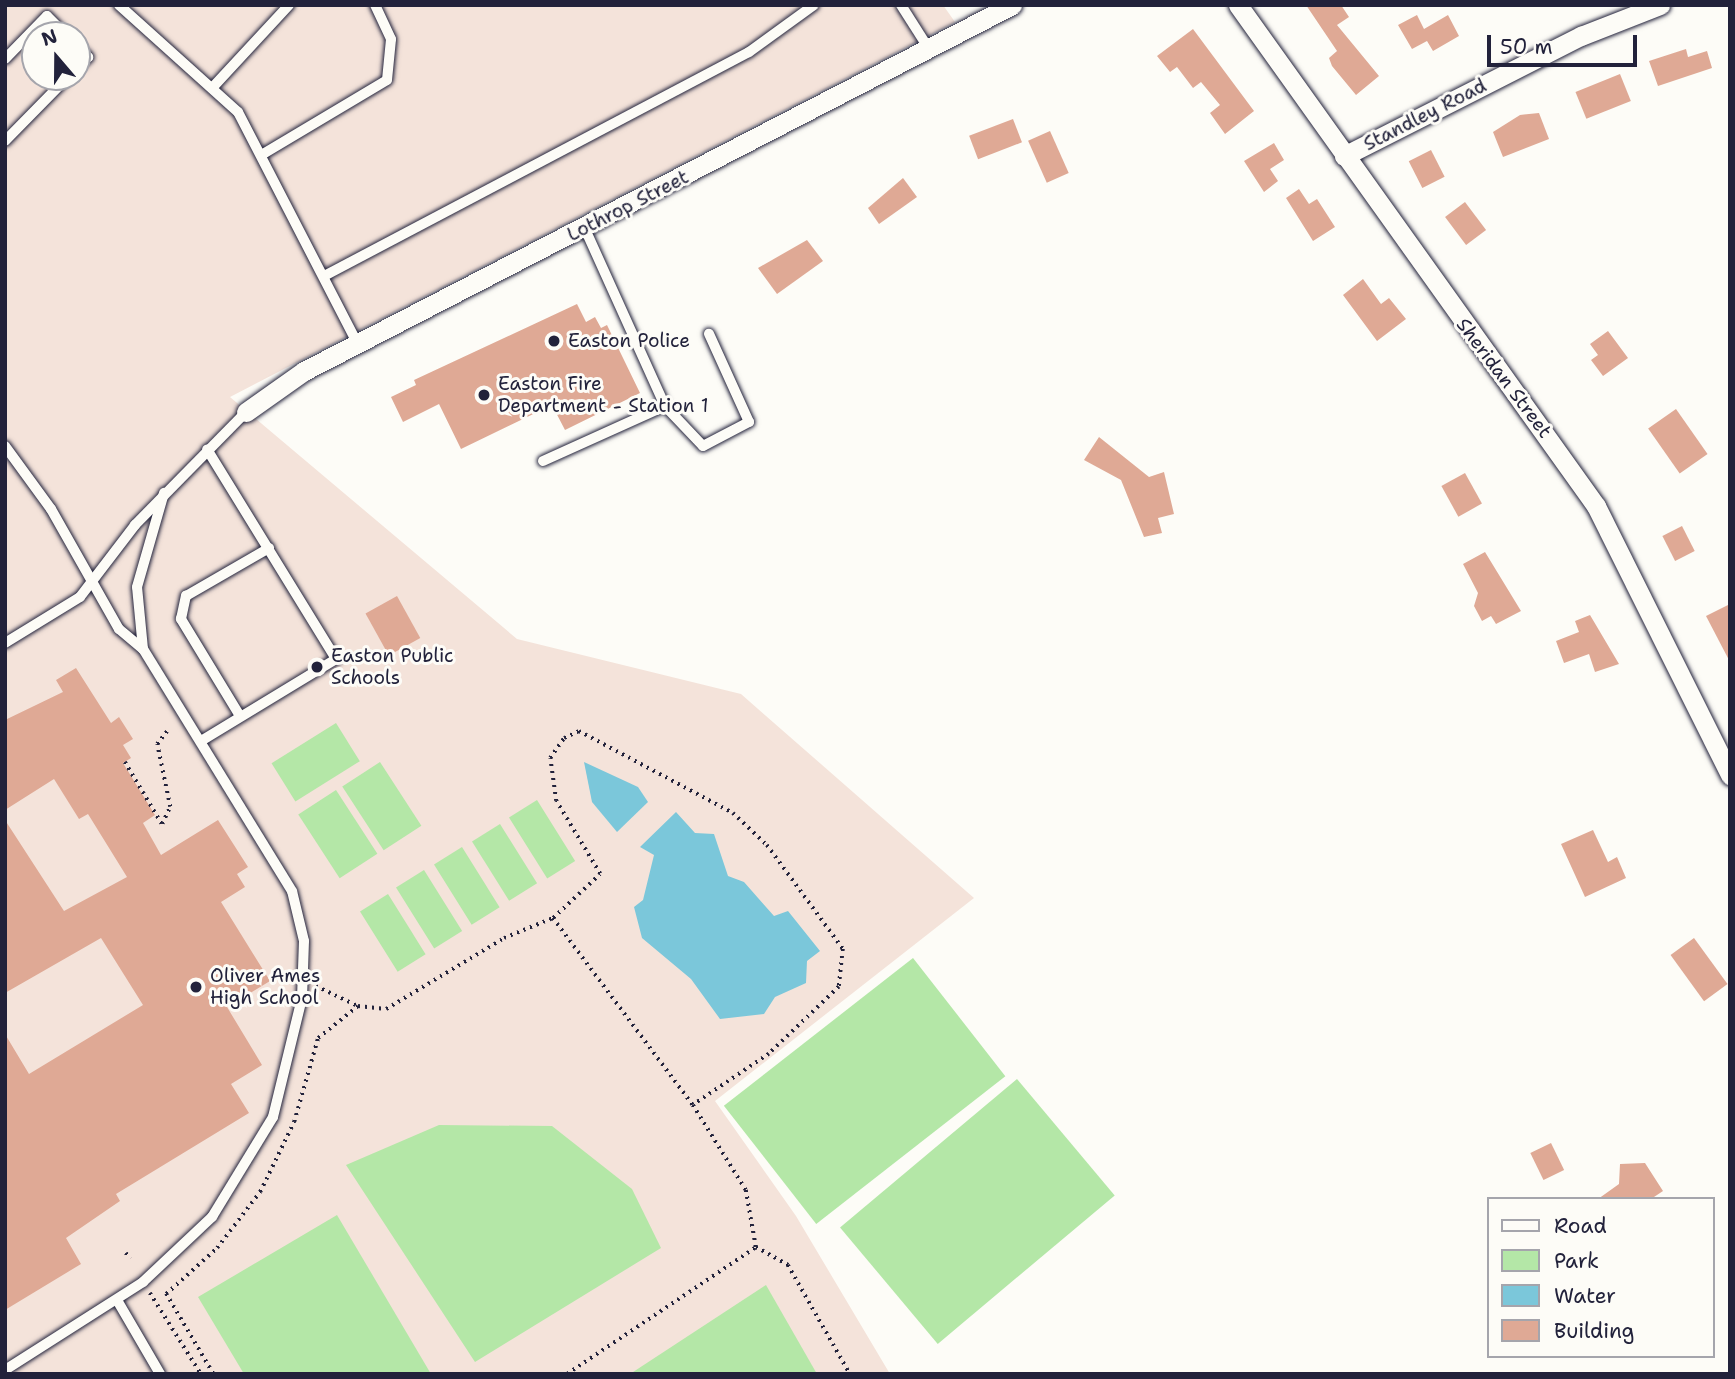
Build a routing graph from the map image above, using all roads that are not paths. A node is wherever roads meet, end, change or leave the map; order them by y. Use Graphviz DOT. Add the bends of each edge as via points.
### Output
graph roads {
  1 [pos="119,5"];
  2 [pos="289,5"];
  3 [pos="374,5"];
  4 [pos="814,5"];
  5 [pos="901,5"];
  6 [pos="1012,5"];
  7 [pos="1238,5"];
  8 [pos="1660,5"];
  9 [pos="21,43"];
  10 [pos="929,49"];
  11 [pos="5,59"];
  12 [pos="213,87"];
  13 [pos="54,91"];
  14 [pos="5,141"];
  15 [pos="264,154"];
  16 [pos="1344,156"];
  17 [pos="585,229"];
  18 [pos="324,276"];
  19 [pos="709,334"];
  20 [pos="358,344"];
  21 [pos="665,406"];
  22 [pos="247,412"];
  23 [pos="5,446"];
  24 [pos="207,449"];
  25 [pos="543,461"];
  26 [pos="164,493"];
  27 [pos="269,548"];
  28 [pos="92,581"];
  29 [pos="5,643"];
  30 [pos="143,649"];
  31 [pos="240,716"];
  32 [pos="201,741"];
  33 [pos="1730,775"];
  34 [pos="117,1300"];
  35 [pos="5,1370"];
  36 [pos="160,1374"];
  1 -- 12 [label="lane"];
  2 -- 12 [label="lane"];
  3 -- 15 [label="lane" via="391,39 387,80"];
  4 -- 18 [label="lane" via="749,52"];
  5 -- 10 [label="lane"];
  6 -- 10 [label="street, Lothrop Street"];
  7 -- 16 [label="street, Sheridan Street"];
  8 -- 16 [label="street, Standley Road" via="1581,36"];
  9 -- 11 [label="lane"];
  10 -- 17 [label="street, Lothrop Street"];
  12 -- 15 [label="lane" via="238,112"];
  13 -- 14 [label="lane"];
  15 -- 18 [label="lane"];
  16 -- 33 [label="street, Sheridan Street" via="1596,506"];
  17 -- 20 [label="street, Lothrop Street"];
  17 -- 21 [label="lane"];
  18 -- 20 [label="lane"];
  19 -- 21 [label="lane" via="749,422 703,446"];
  20 -- 22 [label="street, Lothrop Street" via="293,377"];
  21 -- 25 [label="lane"];
  22 -- 24 [label="lane"];
  23 -- 28 [label="lane"];
  24 -- 26 [label="lane"];
  24 -- 27 [label="lane"];
  26 -- 28 [label="lane"];
  26 -- 30 [label="lane" via="137,587"];
  27 -- 31 [label="lane" via="186,596 181,619"];
  27 -- 31 [label="lane" via="336,659"];
  28 -- 29 [label="lane" via="78,598"];
  28 -- 30 [label="lane" via="119,629"];
  30 -- 32 [label="lane"];
  31 -- 32 [label="lane"];
  32 -- 34 [label="lane" via="296,900 303,980 282,1089 250,1163 195,1237"];
  34 -- 35 [label="lane"];
  34 -- 36 [label="lane"];
}
